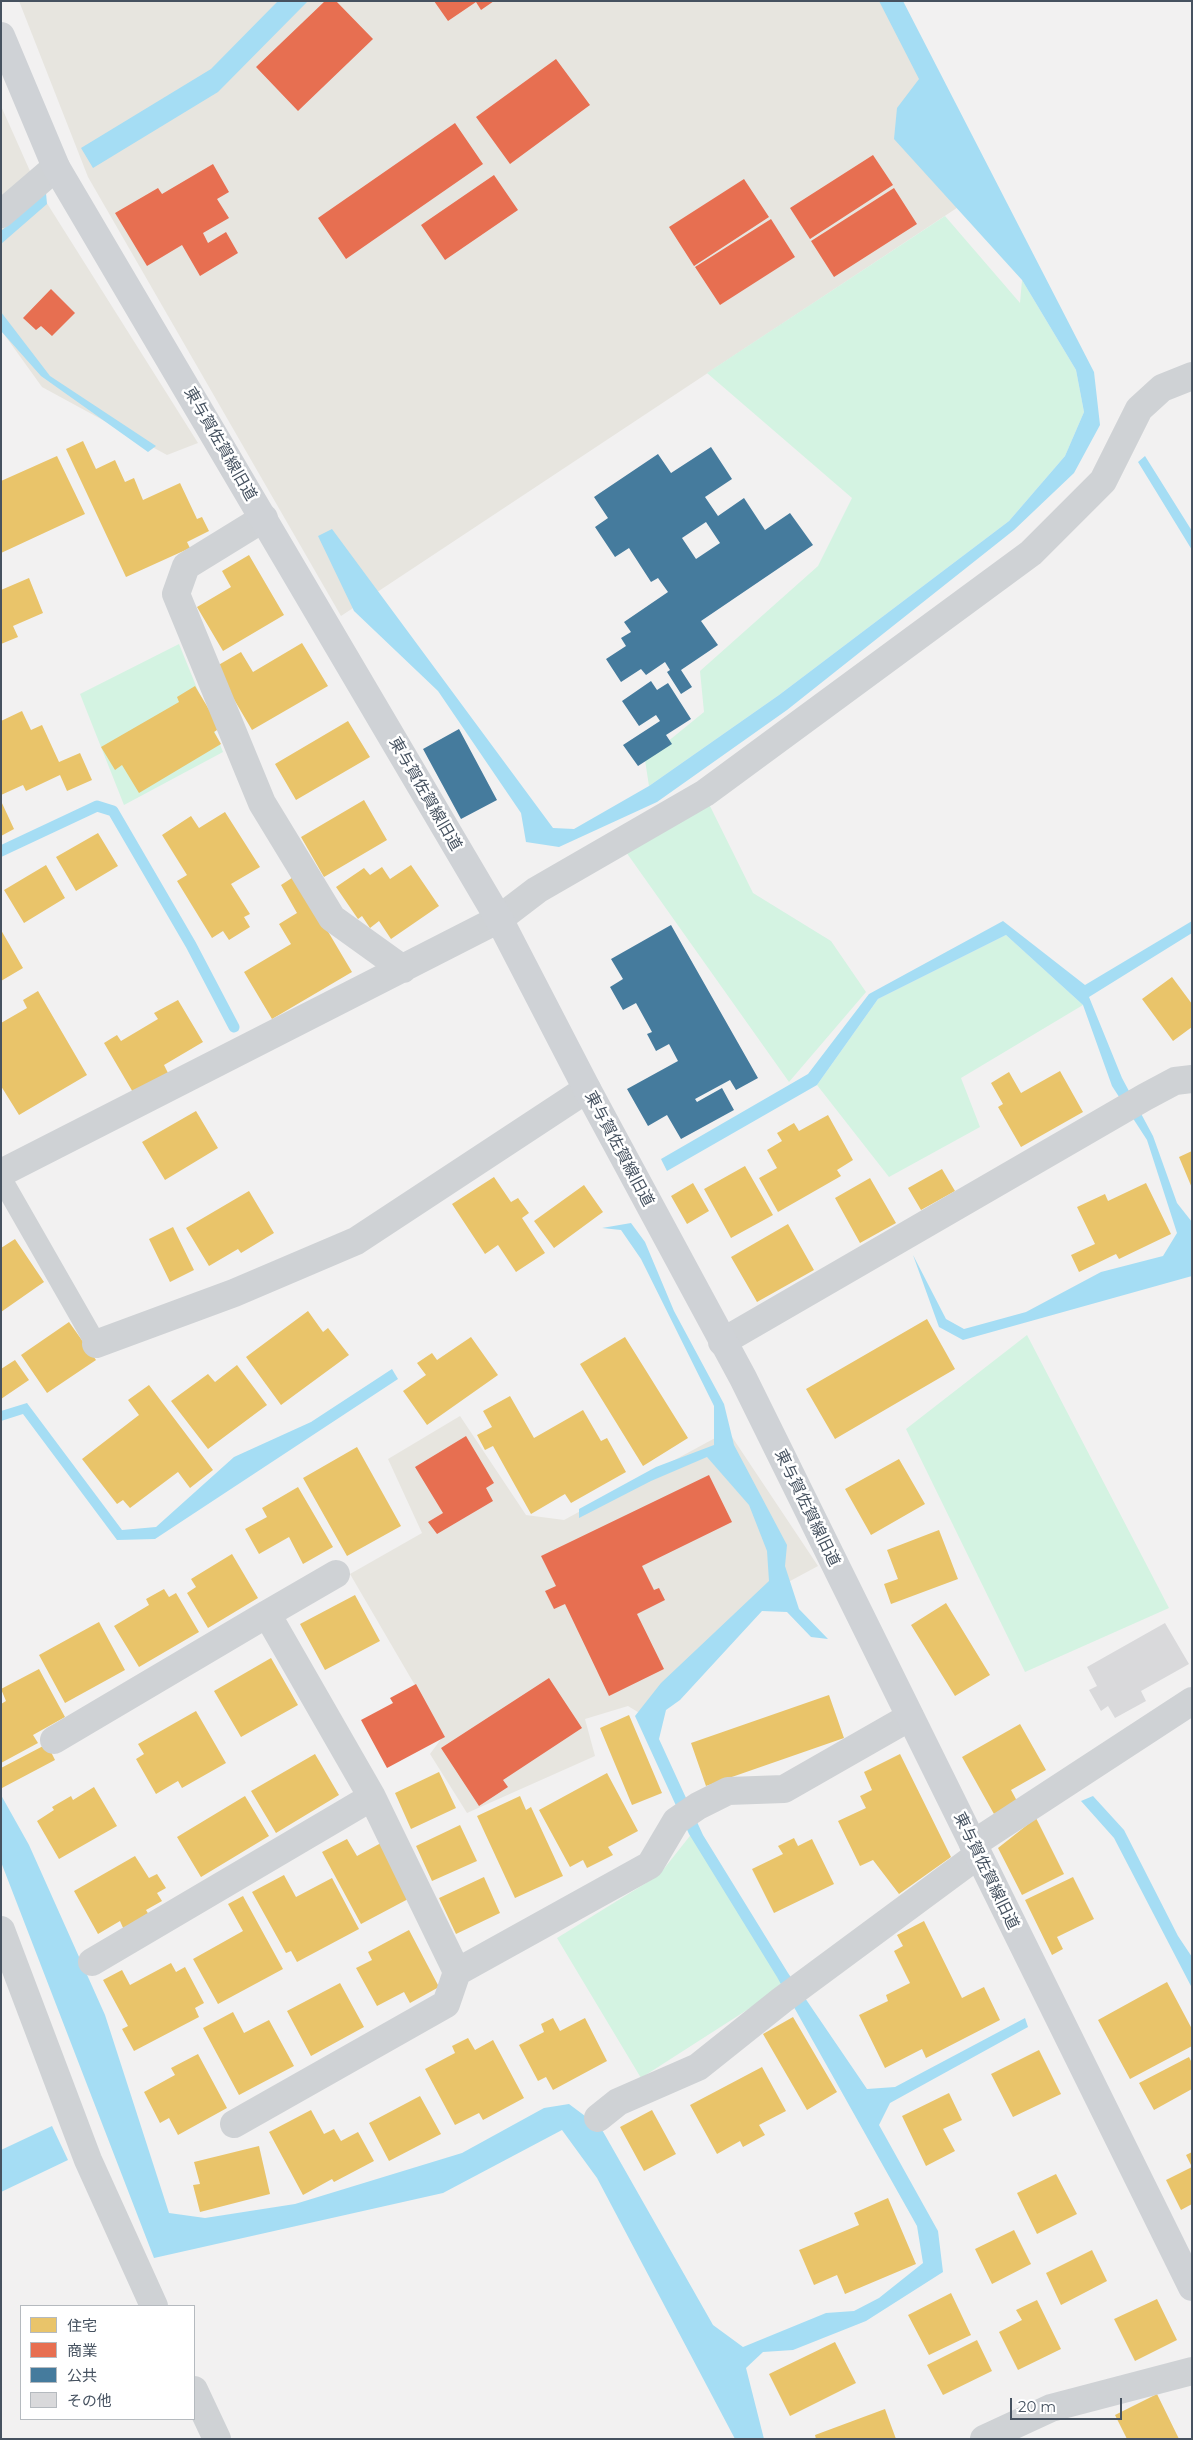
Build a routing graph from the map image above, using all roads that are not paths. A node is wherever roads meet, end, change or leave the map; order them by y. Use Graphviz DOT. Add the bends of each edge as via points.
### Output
graph roads {
  1 [pos="1,36"];
  2 [pos="56,167"];
  3 [pos="1,214"];
  4 [pos="1192,376"];
  5 [pos="264,518"];
  6 [pos="499,919"];
  7 [pos="403,970"];
  8 [pos="1192,1078"];
  9 [pos="587,1089"];
  10 [pos="1,1173"];
  11 [pos="1,1178"];
  12 [pos="722,1342"];
  13 [pos="96,1344"];
  14 [pos="336,1574"];
  15 [pos="267,1614"];
  16 [pos="1192,1701"];
  17 [pos="910,1717"];
  18 [pos="54,1740"];
  19 [pos="372,1798"];
  20 [pos="976,1850"];
  21 [pos="1,1930"];
  22 [pos="92,1962"];
  23 [pos="458,1972"];
  24 [pos="598,2118"];
  25 [pos="234,2124"];
  26 [pos="1192,2287"];
  27 [pos="154,2305"];
  28 [pos="1192,2371"];
  29 [pos="195,2392"];
  30 [pos="217,2439"];
  31 [pos="984,2439"];
  1 -- 2 [label="main road, 東与賀佐賀線旧道"];
  2 -- 3 [label="street"];
  2 -- 5 [label="main road, 東与賀佐賀線旧道"];
  4 -- 6 [label="street" via="1162,388 1140,409 1103,481 1031,553 704,793 537,890"];
  5 -- 6 [label="main road, 東与賀佐賀線旧道"];
  5 -- 7 [label="street" via="186,566 176,594 262,803 332,918"];
  6 -- 7 [label="street"];
  6 -- 9 [label="main road, 東与賀佐賀線旧道"];
  7 -- 10 [label="street"];
  8 -- 12 [label="street" via="1175,1081 1145,1097"];
  9 -- 12 [label="main road, 東与賀佐賀線旧道"];
  9 -- 13 [label="street" via="356,1240 234,1293"];
  11 -- 13 [label="lane"];
  12 -- 17 [label="main road, 東与賀佐賀線旧道"];
  14 -- 15 [label="street"];
  15 -- 18 [label="street"];
  15 -- 19 [label="street"];
  16 -- 20 [label="street"];
  17 -- 20 [label="main road, 東与賀佐賀線旧道"];
  17 -- 23 [label="street" via="784,1789 728,1791 698,1806 676,1821 650,1865"];
  19 -- 22 [label="street"];
  19 -- 23 [label="street"];
  20 -- 24 [label="street" via="698,2067 618,2102"];
  20 -- 26 [label="main road, 東与賀佐賀線旧道"];
  21 -- 27 [label="street" via="88,2160"];
  23 -- 25 [label="street" via="446,2004"];
  28 -- 31 [label="street" via="1051,2408"];
  29 -- 30 [label="street"];
}
